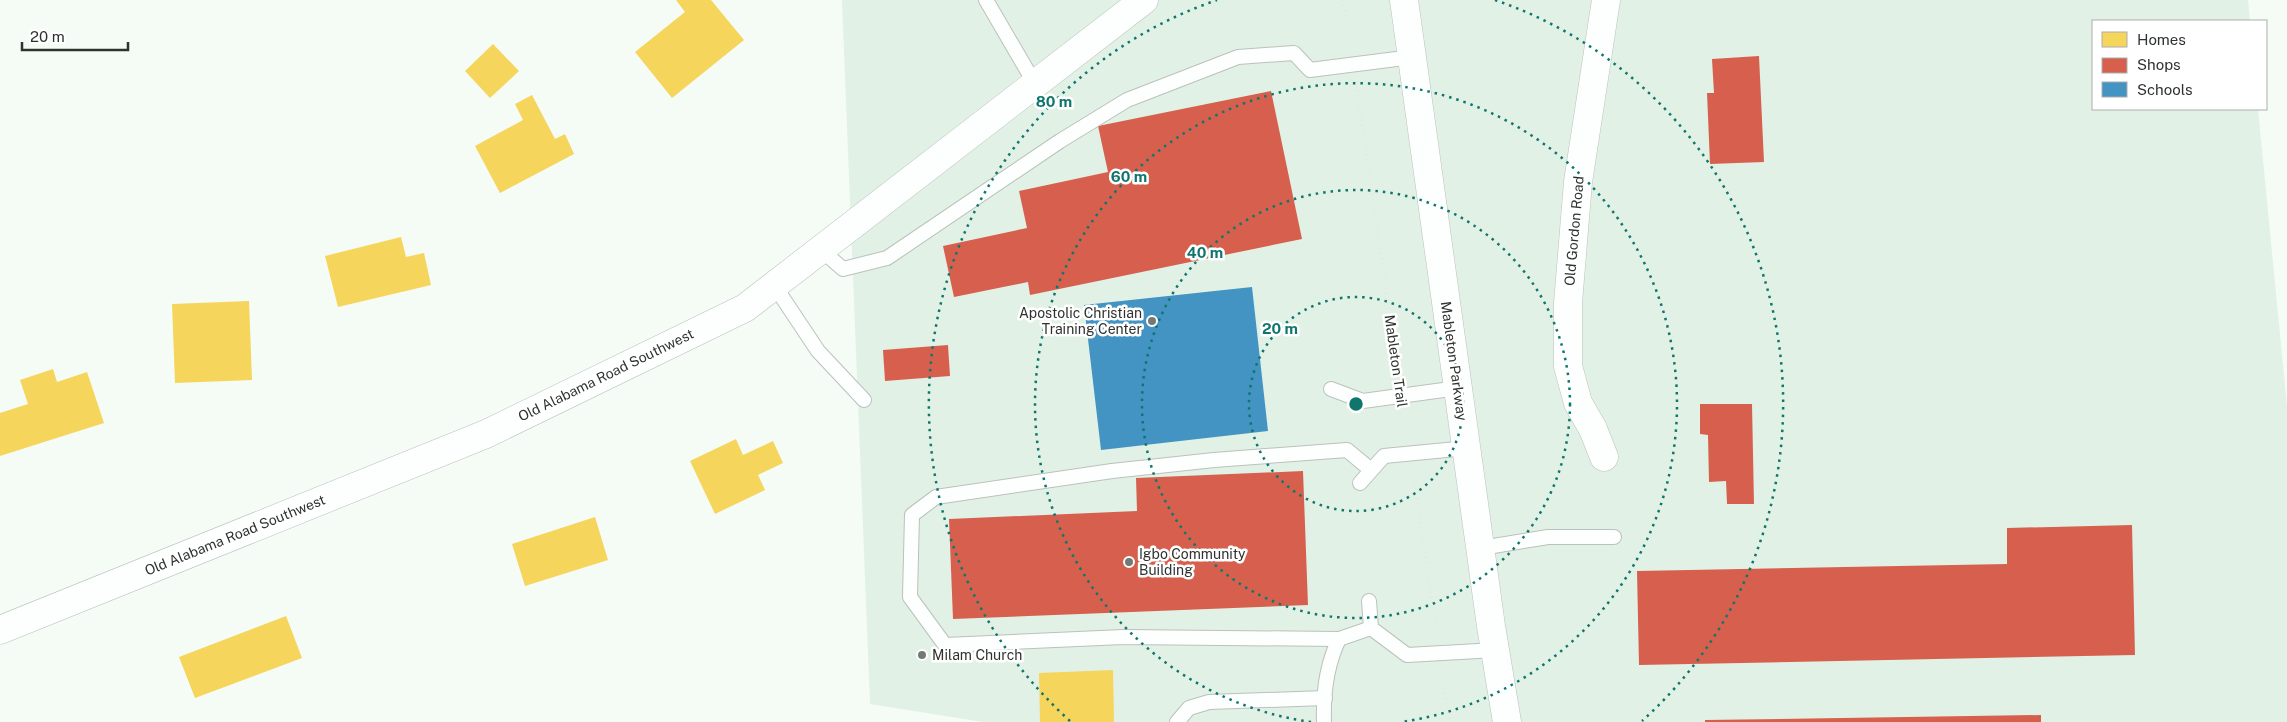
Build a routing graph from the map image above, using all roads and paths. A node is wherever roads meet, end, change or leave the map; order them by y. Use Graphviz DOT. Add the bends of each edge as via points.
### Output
graph roads {
  1 [pos="986,0"];
  2 [pos="1144,0"];
  3 [pos="1343,0"];
  4 [pos="1404,0"];
  5 [pos="1606,0"];
  6 [pos="1412,57"];
  7 [pos="1353,64"];
  8 [pos="1035,84"];
  9 [pos="820,249"];
  10 [pos="774,285"];
  11 [pos="1458,388"];
  12 [pos="1331,389"];
  13 [pos="1402,396"];
  14 [pos="864,400"];
  15 [pos="1467,448"];
  16 [pos="1410,454"];
  17 [pos="1604,457"];
  18 [pos="1372,470"];
  19 [pos="1360,483"];
  20 [pos="1614,537"];
  21 [pos="1481,548"];
  22 [pos="1369,601"];
  23 [pos="1370,628"];
  24 [pos="0,630"];
  25 [pos="1339,639"];
  26 [pos="1496,650"];
  27 [pos="1439,653"];
  28 [pos="1326,698"];
  29 [pos="1177,722"];
  30 [pos="1324,722"];
  31 [pos="1449,722"];
  32 [pos="1508,722"];
  1 -- 8 [label="lane"];
  2 -- 8 [label="street, Old Alabama Road Southwest"];
  3 -- 7 [label="path, Mableton Trail"];
  4 -- 6 [label="street, Mableton Parkway"];
  5 -- 17 [label="street, Old Gordon Road" via="1578,182 1568,303 1568,366 1578,403"];
  6 -- 7 [label="lane"];
  6 -- 11 [label="street, Mableton Parkway"];
  7 -- 9 [label="lane" via="1310,70 1294,53 1238,57 1127,100 1060,141 887,258 843,269"];
  7 -- 13 [label="path, Mableton Trail"];
  8 -- 9 [label="street, Old Alabama Road Southwest"];
  9 -- 10 [label="street, Old Alabama Road Southwest"];
  10 -- 14 [label="lane" via="818,351"];
  10 -- 24 [label="street, Old Alabama Road Southwest" via="745,308 486,434"];
  11 -- 13 [label="lane"];
  11 -- 15 [label="street, Mableton Parkway"];
  12 -- 13 [label="lane" via="1363,400"];
  15 -- 16 [label="lane"];
  15 -- 21 [label="street, Mableton Parkway"];
  16 -- 18 [label="lane" via="1384,456"];
  16 -- 27 [label="path"];
  18 -- 19 [label="lane"];
  18 -- 25 [label="lane" via="1346,450 1214,460 1112,471 936,497 912,515 910,597 946,645 1123,637"];
  20 -- 21 [label="lane" via="1548,537"];
  21 -- 26 [label="street, Mableton Parkway"];
  22 -- 23 [label="lane"];
  23 -- 25 [label="lane"];
  23 -- 27 [label="lane" via="1407,655"];
  25 -- 28 [label="lane" via="1331,654"];
  26 -- 27 [label="lane"];
  26 -- 32 [label="street, Mableton Parkway"];
  27 -- 31 [label="path"];
  28 -- 29 [label="lane" via="1209,702 1189,708"];
  28 -- 30 [label="lane"];
}
